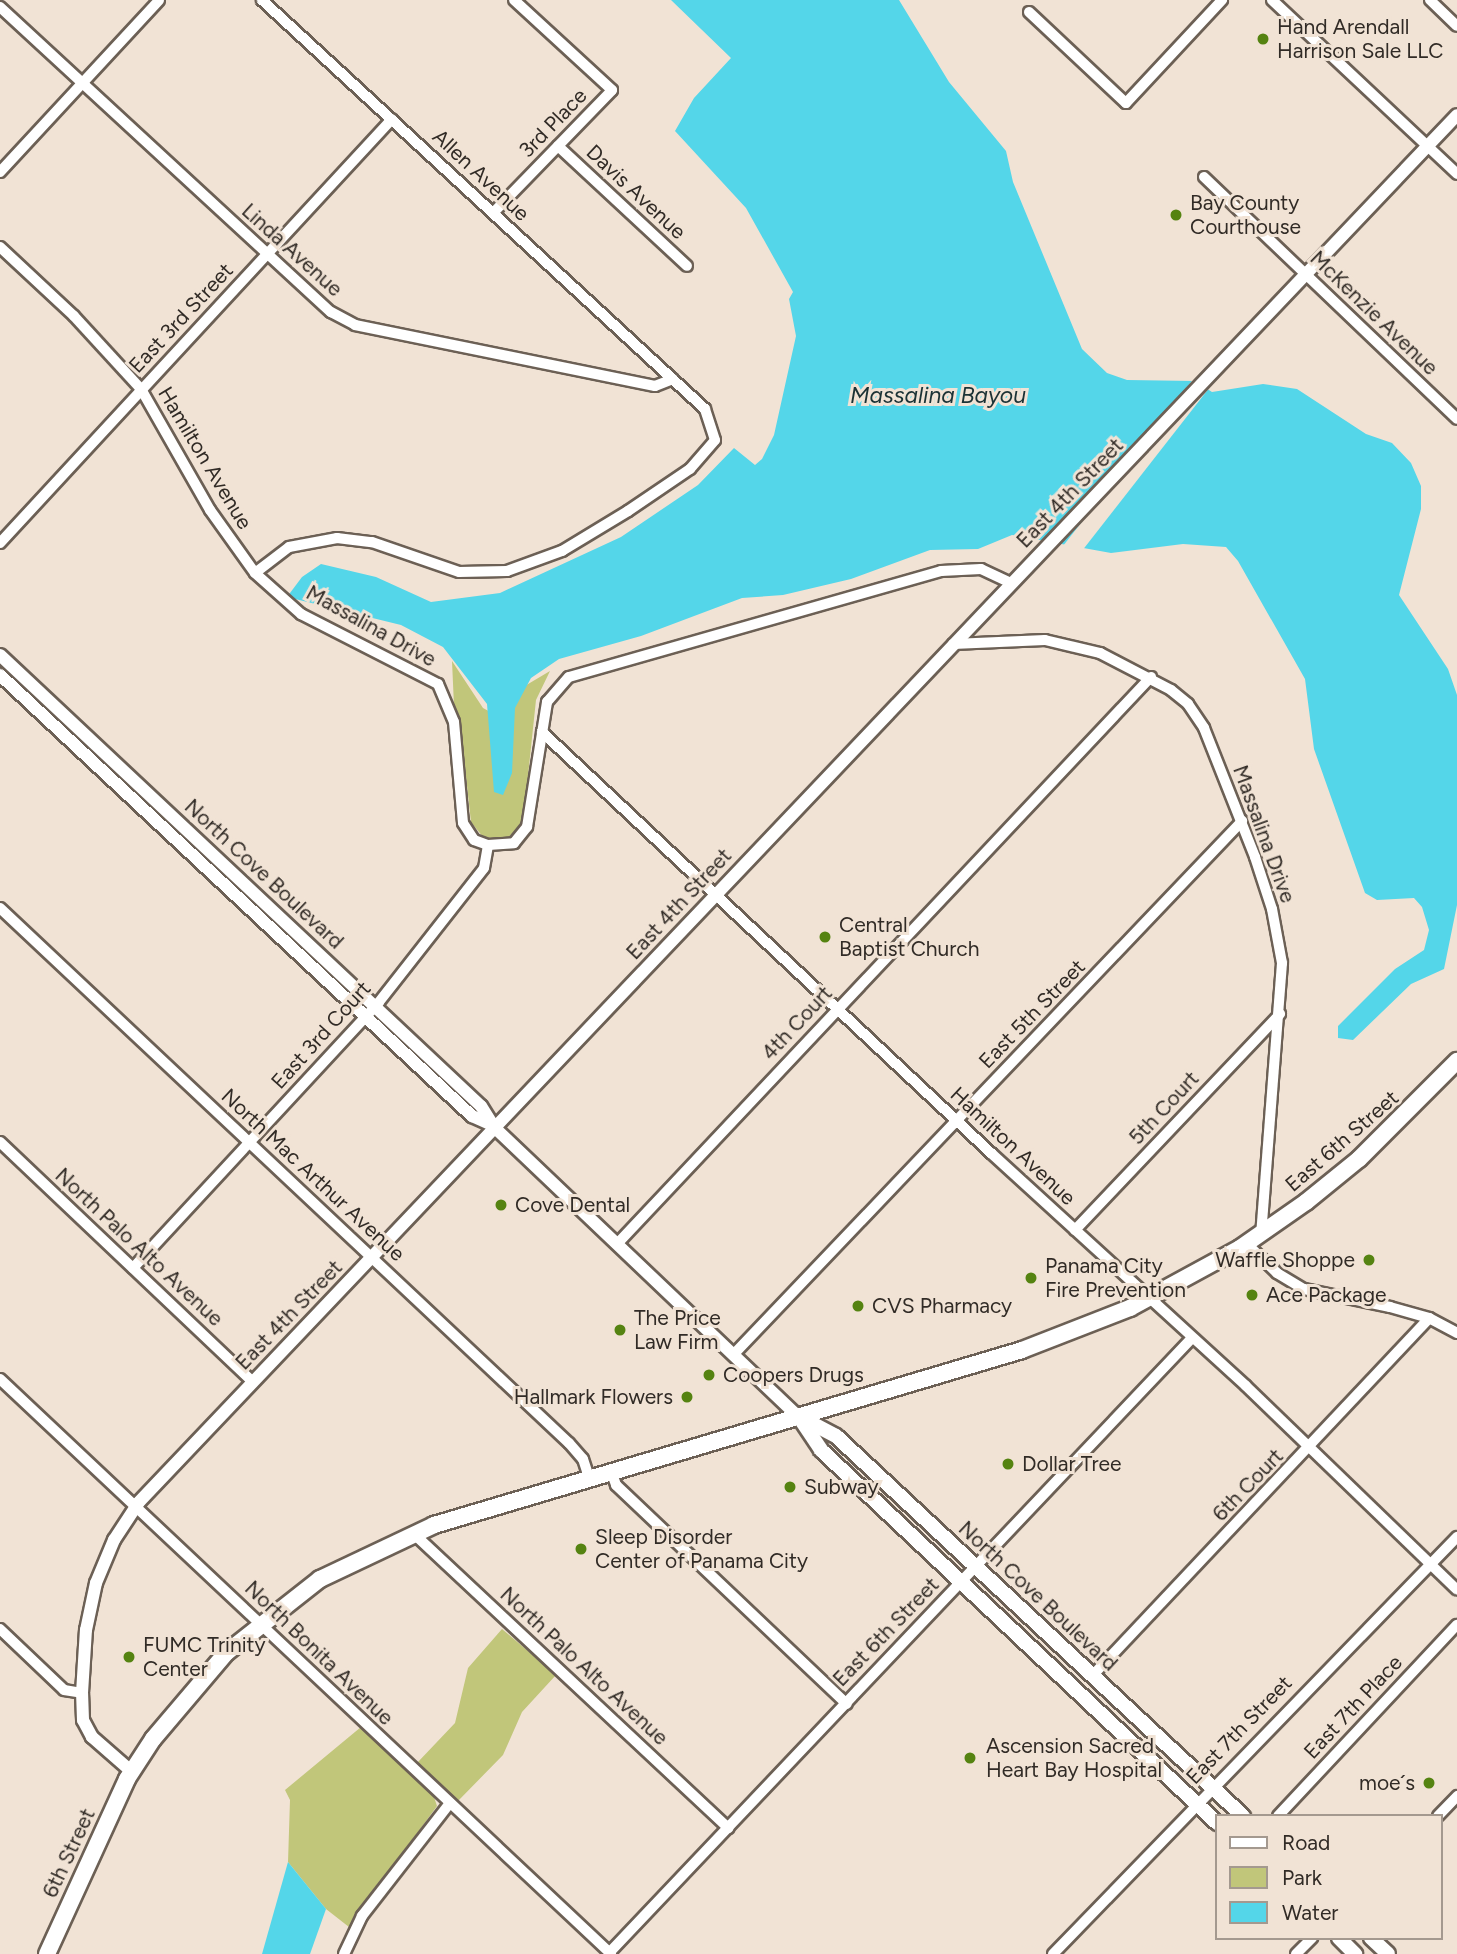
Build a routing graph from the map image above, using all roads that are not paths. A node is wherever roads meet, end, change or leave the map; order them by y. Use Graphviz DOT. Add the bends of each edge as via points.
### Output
graph roads {
  1 [pos="159,0"];
  2 [pos="262,0"];
  3 [pos="513,0"];
  4 [pos="1222,0"];
  5 [pos="1272,0"];
  6 [pos="1430,0"];
  7 [pos="0,7"];
  8 [pos="1029,12"];
  9 [pos="1457,26"];
  10 [pos="81,84"];
  11 [pos="1457,115"];
  12 [pos="392,119"];
  13 [pos="558,146"];
  14 [pos="1428,146"];
  15 [pos="0,172"];
  16 [pos="1457,174"];
  17 [pos="1204,177"];
  18 [pos="493,213"];
  19 [pos="0,247"];
  20 [pos="267,254"];
  21 [pos="687,266"];
  22 [pos="1305,274"];
  23 [pos="673,379"];
  24 [pos="141,389"];
  25 [pos="1457,419"];
  26 [pos="0,543"];
  27 [pos="255,573"];
  28 [pos="1011,583"];
  29 [pos="953,644"];
  30 [pos="0,655"];
  31 [pos="0,675"];
  32 [pos="1151,677"];
  33 [pos="541,732"];
  34 [pos="156,801"];
  35 [pos="146,812"];
  36 [pos="1242,821"];
  37 [pos="488,845"];
  38 [pos="716,894"];
  39 [pos="0,908"];
  40 [pos="374,1006"];
  41 [pos="838,1008"];
  42 [pos="1280,1013"];
  43 [pos="365,1017"];
  44 [pos="1457,1061"];
  45 [pos="957,1121"];
  46 [pos="494,1127"];
  47 [pos="249,1141"];
  48 [pos="0,1142"];
  49 [pos="1075,1230"];
  50 [pos="1261,1234"];
  51 [pos="617,1244"];
  52 [pos="1247,1244"];
  53 [pos="371,1257"];
  54 [pos="133,1268"];
  55 [pos="1149,1299"];
  56 [pos="1429,1318"];
  57 [pos="1457,1333"];
  58 [pos="1191,1339"];
  59 [pos="733,1355"];
  60 [pos="0,1379"];
  61 [pos="252,1381"];
  62 [pos="798,1416"];
  63 [pos="1309,1449"];
  64 [pos="611,1471"];
  65 [pos="589,1478"];
  66 [pos="135,1507"];
  67 [pos="412,1532"];
  68 [pos="1457,1537"];
  69 [pos="1430,1564"];
  70 [pos="977,1567"];
  71 [pos="962,1583"];
  72 [pos="1457,1590"];
  73 [pos="260,1623"];
  74 [pos="1457,1625"];
  75 [pos="0,1629"];
  76 [pos="1093,1675"];
  77 [pos="82,1693"];
  78 [pos="847,1704"];
  79 [pos="131,1771"];
  80 [pos="1211,1786"];
  81 [pos="1457,1796"];
  82 [pos="450,1803"];
  83 [pos="1196,1803"];
  84 [pos="1241,1814"];
  85 [pos="1280,1814"];
  86 [pos="1440,1814"];
  87 [pos="1216,1822"];
  88 [pos="728,1828"];
  89 [pos="1310,1940"];
  90 [pos="1341,1940"];
  91 [pos="1373,1940"];
  92 [pos="1055,1953"];
  93 [pos="47,1954"];
  94 [pos="344,1954"];
  95 [pos="610,1954"];
  96 [pos="1296,1954"];
  97 [pos="1355,1954"];
  98 [pos="1388,1954"];
  1 -- 10 [label="street"];
  2 -- 12 [label="street, Allen Avenue"];
  3 -- 13 [label="street, 3rd Place" via="612,90"];
  4 -- 8 [label="street" via="1126,103"];
  5 -- 14 [label="street"];
  6 -- 9 [label="street"];
  7 -- 10 [label="street, Linda Avenue"];
  10 -- 15 [label="street"];
  10 -- 20 [label="street, Linda Avenue"];
  11 -- 14 [label="street, East 4th Street"];
  12 -- 18 [label="street, Allen Avenue"];
  12 -- 20 [label="street, East 3rd Street"];
  13 -- 18 [label="street, 3rd Place"];
  13 -- 21 [label="street, Davis Avenue"];
  14 -- 16 [label="street"];
  14 -- 22 [label="street, East 4th Street"];
  17 -- 22 [label="street, McKenzie Avenue"];
  18 -- 23 [label="street, Allen Avenue"];
  19 -- 24 [label="street, Hamilton Avenue" via="74,316"];
  20 -- 23 [label="street, Linda Avenue" via="331,312 355,325 654,386"];
  20 -- 24 [label="street, East 3rd Street"];
  22 -- 25 [label="street, McKenzie Avenue"];
  22 -- 28 [label="street, East 4th Street"];
  23 -- 27 [label="street" via="712,419 715,440 690,469 562,551 492,574 439,567 372,542 321,539 289,547"];
  24 -- 26 [label="street, East 3rd Street"];
  24 -- 27 [label="street, Hamilton Avenue" via="210,510"];
  27 -- 37 [label="street, Massalina Drive" via="301,614 438,684 454,722 463,823 474,840"];
  28 -- 29 [label="street, East 4th Street"];
  28 -- 33 [label="street" via="981,569 941,571 586,669 554,689"];
  29 -- 32 [label="street, Massalina Drive" via="1061,642 1111,657"];
  29 -- 38 [label="street, East 4th Street"];
  30 -- 34 [label="street, North Cove Boulevard"];
  31 -- 35 [label="street, North Cove Boulevard"];
  32 -- 36 [label="street, Massalina Drive" via="1184,700 1196,715"];
  32 -- 41 [label="street, 4th Court"];
  33 -- 37 [label="street" via="527,827 514,843"];
  33 -- 38 [label="street, Hamilton Avenue"];
  34 -- 35 [label="street"];
  34 -- 40 [label="street, North Cove Boulevard"];
  35 -- 43 [label="street, North Cove Boulevard"];
  36 -- 42 [label="street, Massalina Drive" via="1275,920 1282,969"];
  36 -- 45 [label="street, East 5th Street"];
  37 -- 40 [label="street, East 3rd Court" via="484,868"];
  38 -- 41 [label="street, Hamilton Avenue"];
  38 -- 46 [label="street, East 4th Street"];
  39 -- 47 [label="street, North Mac Arthur Avenue"];
  40 -- 43 [label="street, East 3rd Court"];
  40 -- 46 [label="street, North Cove Boulevard" via="481,1106"];
  41 -- 45 [label="street, Hamilton Avenue"];
  41 -- 51 [label="street, 4th Court"];
  42 -- 49 [label="street, 5th Court"];
  42 -- 50 [label="street, Massalina Drive"];
  43 -- 46 [label="street, North Cove Boulevard" via="471,1116"];
  43 -- 47 [label="street, East 3rd Court"];
  44 -- 50 [label="main road, East 6th Street" via="1359,1159"];
  45 -- 49 [label="street, Hamilton Avenue"];
  45 -- 59 [label="street, East 5th Street"];
  46 -- 51 [label="street, North Cove Boulevard"];
  46 -- 53 [label="street, East 4th Street"];
  47 -- 53 [label="street, North Mac Arthur Avenue"];
  47 -- 54 [label="street, East 3rd Court"];
  48 -- 54 [label="street, North Palo Alto Avenue"];
  49 -- 55 [label="street, Hamilton Avenue"];
  50 -- 52 [label="main road, East 6th Street"];
  51 -- 59 [label="street, North Cove Boulevard"];
  52 -- 55 [label="main road, East 6th Street"];
  52 -- 56 [label="street" via="1277,1273 1304,1289"];
  53 -- 61 [label="street, East 4th Street"];
  53 -- 65 [label="street, North Mac Arthur Avenue" via="574,1448"];
  54 -- 61 [label="street, North Palo Alto Avenue"];
  55 -- 58 [label="street, Hamilton Avenue"];
  55 -- 62 [label="main road, East 6th Street" via="1033,1347"];
  56 -- 57 [label="street"];
  56 -- 63 [label="street, 6th Court"];
  58 -- 63 [label="street, Hamilton Avenue"];
  58 -- 70 [label="street, East 6th Street"];
  59 -- 62 [label="street, North Cove Boulevard"];
  60 -- 66 [label="street, North Bonita Avenue"];
  61 -- 66 [label="street, East 4th Street"];
  62 -- 64 [label="main road, East 6th Street"];
  62 -- 70 [label="main road, North Cove Boulevard" via="836,1436"];
  62 -- 71 [label="main road, North Cove Boulevard" via="821,1450"];
  63 -- 69 [label="street, Hamilton Avenue"];
  63 -- 76 [label="street, 6th Court"];
  64 -- 65 [label="main road, 6th Street"];
  64 -- 78 [label="street" via="616,1485"];
  65 -- 67 [label="main road, 6th Street"];
  66 -- 73 [label="street, North Bonita Avenue"];
  66 -- 77 [label="street, East 4th Street" via="110,1548 94,1589"];
  67 -- 73 [label="main road, 6th Street" via="330,1573"];
  67 -- 88 [label="street, North Palo Alto Avenue"];
  68 -- 69 [label="street, East 7th Street"];
  69 -- 72 [label="street, Hamilton Avenue"];
  69 -- 80 [label="street, East 7th Street"];
  70 -- 71 [label="street, East 6th Street"];
  70 -- 76 [label="main road, North Cove Boulevard"];
  71 -- 78 [label="street, East 6th Street"];
  71 -- 83 [label="main road, North Cove Boulevard"];
  73 -- 79 [label="main road, 6th Street" via="197,1684"];
  73 -- 82 [label="street, North Bonita Avenue"];
  74 -- 85 [label="street, East 7th Place"];
  75 -- 77 [label="street" via="64,1690"];
  76 -- 80 [label="main road, North Cove Boulevard"];
  77 -- 79 [label="street, East 4th Street" via="89,1734"];
  78 -- 88 [label="street, East 6th Street"];
  79 -- 93 [label="main road, 6th Street"];
  80 -- 83 [label="street, East 7th Street"];
  80 -- 84 [label="main road, North Cove Boulevard"];
  81 -- 86 [label="street"];
  82 -- 94 [label="street" via="362,1916"];
  82 -- 95 [label="street, North Bonita Avenue"];
  83 -- 87 [label="main road, North Cove Boulevard"];
  83 -- 92 [label="street, East 7th Street"];
  88 -- 95 [label="street, East 6th Street"];
  89 -- 96 [label="street"];
  90 -- 97 [label="main road"];
  91 -- 98 [label="main road"];
}
